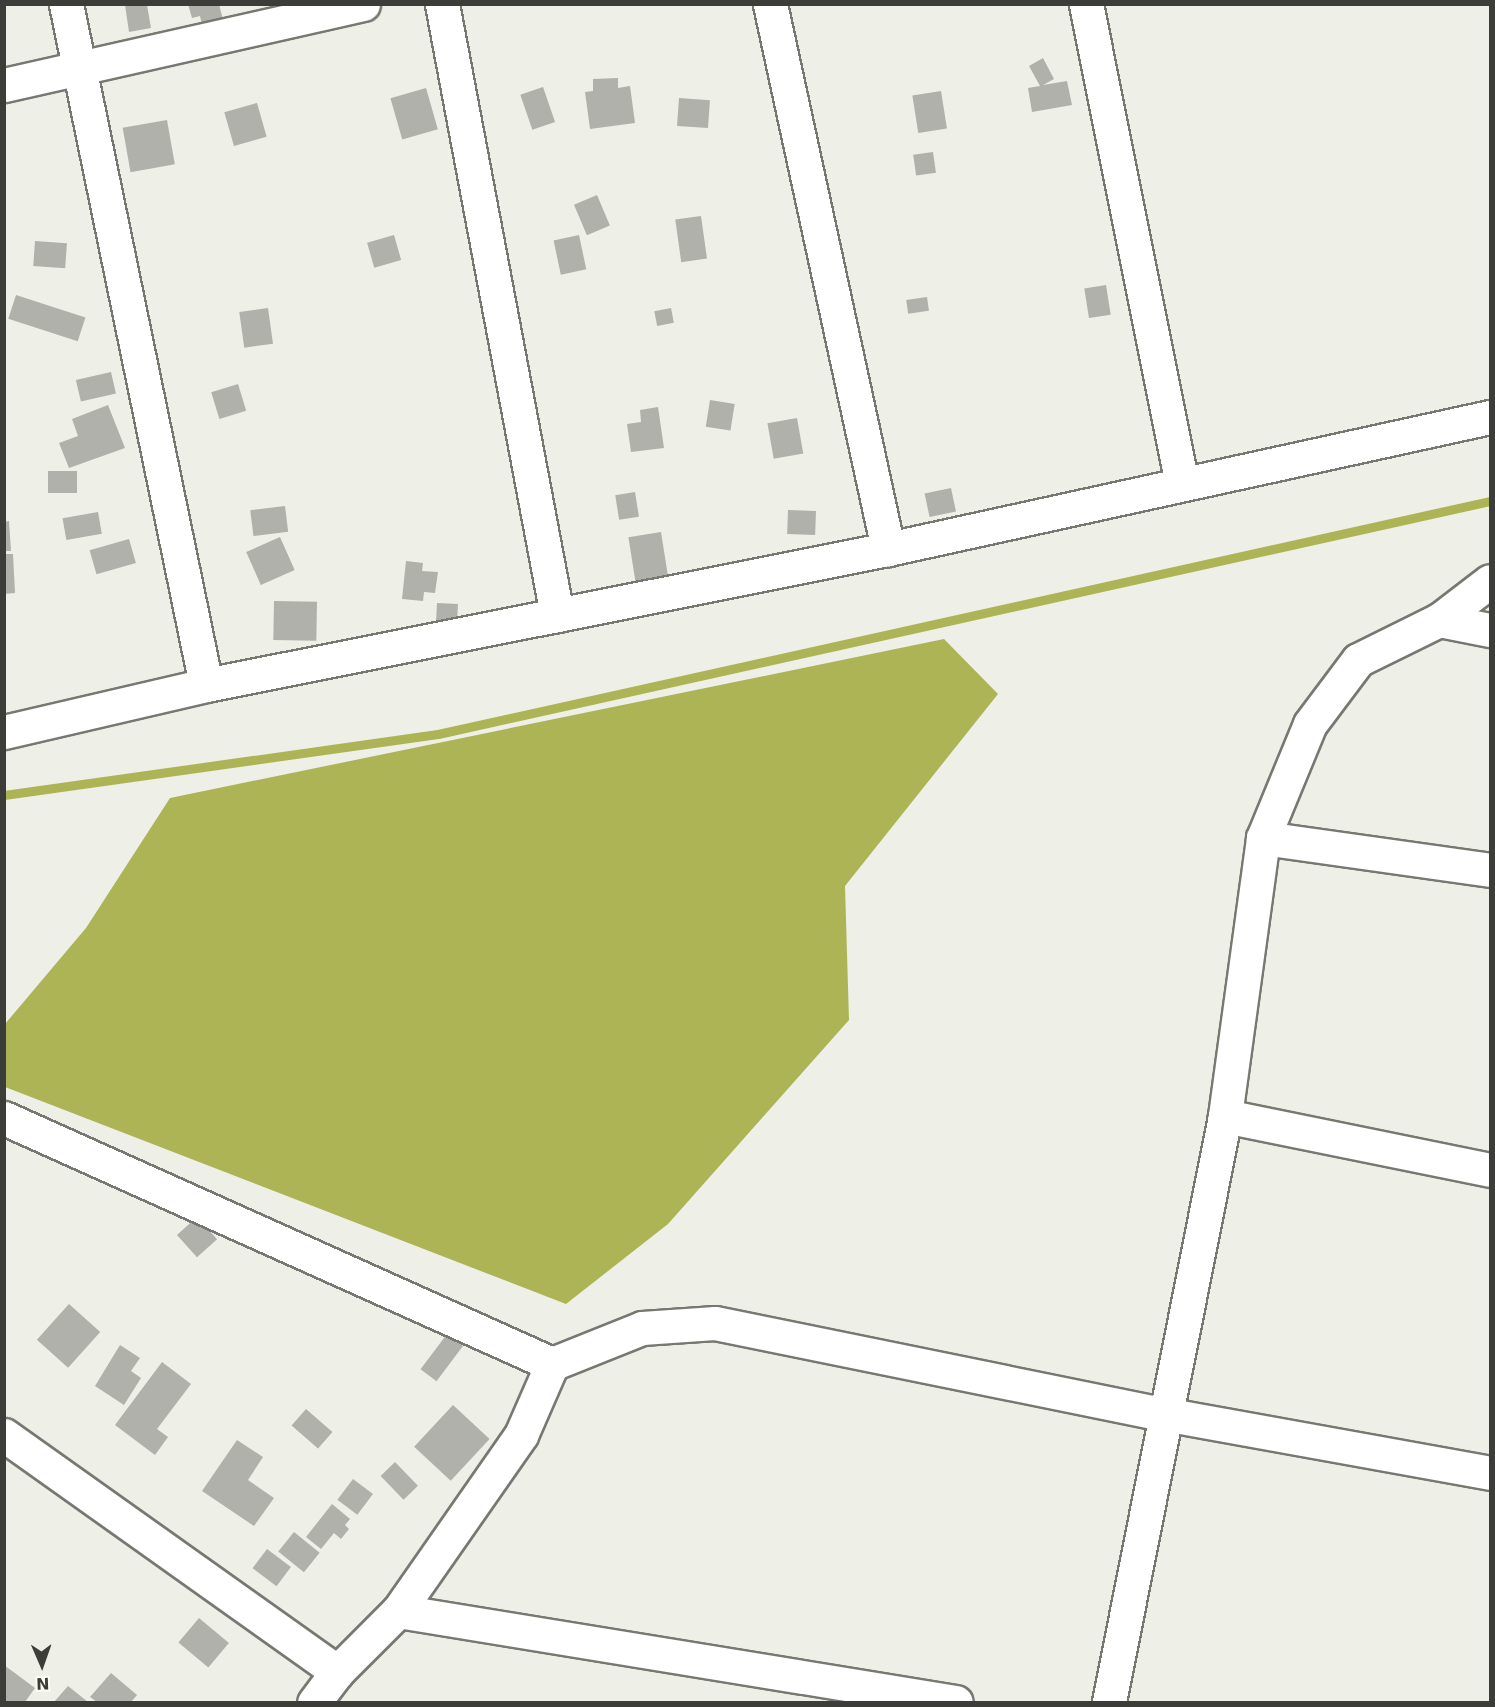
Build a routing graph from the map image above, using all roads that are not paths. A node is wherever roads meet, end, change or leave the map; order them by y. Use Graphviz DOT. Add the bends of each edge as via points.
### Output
graph roads {
  1 [pos="66,4"];
  2 [pos="363,4"];
  3 [pos="442,4"];
  4 [pos="770,4"];
  5 [pos="1086,4"];
  6 [pos="79,68"];
  7 [pos="4,85"];
  8 [pos="1491,417"];
  9 [pos="1182,485"];
  10 [pos="888,549"];
  11 [pos="1491,581"];
  12 [pos="557,615"];
  13 [pos="1439,620"];
  14 [pos="1491,630"];
  15 [pos="206,685"];
  16 [pos="4,732"];
  17 [pos="1263,838"];
  18 [pos="1491,870"];
  19 [pos="1225,1116"];
  20 [pos="4,1118"];
  21 [pos="1491,1170"];
  22 [pos="552,1364"];
  23 [pos="1169,1415"];
  24 [pos="4,1435"];
  25 [pos="1491,1473"];
  26 [pos="398,1611"];
  27 [pos="337,1672"];
  28 [pos="314,1702"];
  29 [pos="956,1702"];
  30 [pos="1109,1702"];
  1 -- 6 [label="street"];
  2 -- 6 [label="street"];
  3 -- 12 [label="street"];
  4 -- 10 [label="street"];
  5 -- 9 [label="street"];
  6 -- 7 [label="street"];
  6 -- 15 [label="street"];
  8 -- 9 [label="street"];
  9 -- 10 [label="street"];
  10 -- 12 [label="street"];
  11 -- 13 [label="street"];
  12 -- 15 [label="street"];
  13 -- 14 [label="street"];
  13 -- 17 [label="street" via="1358,660 1310,724"];
  15 -- 16 [label="street"];
  17 -- 18 [label="street"];
  17 -- 19 [label="street"];
  19 -- 21 [label="street"];
  19 -- 23 [label="street"];
  20 -- 22 [label="street"];
  22 -- 23 [label="street" via="642,1328 715,1323"];
  22 -- 26 [label="street" via="521,1435"];
  23 -- 25 [label="street"];
  23 -- 30 [label="street"];
  24 -- 27 [label="street"];
  26 -- 27 [label="street"];
  26 -- 29 [label="street"];
  27 -- 28 [label="street"];
}
